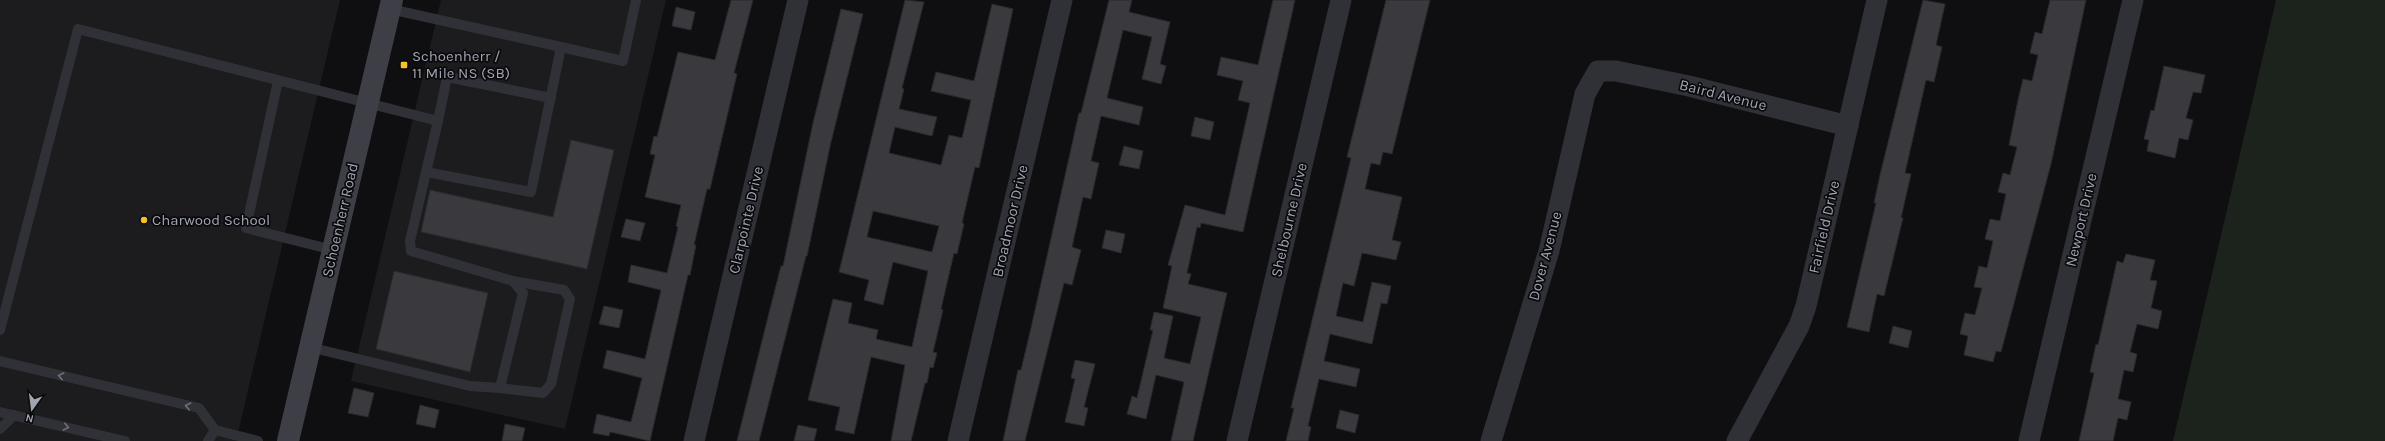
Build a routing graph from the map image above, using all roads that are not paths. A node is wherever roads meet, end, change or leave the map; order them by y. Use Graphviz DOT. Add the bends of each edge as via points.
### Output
graph roads {
  1 [pos="636,0"];
  2 [pos="798,0"];
  3 [pos="1062,0"];
  4 [pos="1341,0"];
  5 [pos="1878,0"];
  6 [pos="2133,0"];
  7 [pos="391,4"];
  8 [pos="561,47"];
  9 [pos="1598,71"];
  10 [pos="278,82"];
  11 [pos="550,98"];
  12 [pos="367,104"];
  13 [pos="438,121"];
  14 [pos="1848,126"];
  15 [pos="426,172"];
  16 [pos="333,250"];
  17 [pos="513,281"];
  18 [pos="0,330"];
  19 [pos="310,347"];
  20 [pos="0,361"];
  21 [pos="500,388"];
  22 [pos="0,412"];
  23 [pos="14,415"];
  24 [pos="0,430"];
  25 [pos="215,430"];
  26 [pos="125,441"];
  27 [pos="208,441"];
  28 [pos="258,441"];
  29 [pos="288,441"];
  30 [pos="694,441"];
  31 [pos="958,441"];
  32 [pos="1237,441"];
  33 [pos="1491,441"];
  34 [pos="1737,441"];
  35 [pos="2029,441"];
  1 -- 8 [label="lane" via="623,61"];
  2 -- 30 [label="street, Clarpointe Drive"];
  3 -- 31 [label="street, Broadmoor Drive"];
  4 -- 32 [label="street, Shelbourne Drive"];
  5 -- 14 [label="street, Fairfield Drive"];
  6 -- 35 [label="street, Newport Drive"];
  7 -- 8 [label="lane"];
  7 -- 12 [label="main road, Schoenherr Road"];
  8 -- 11 [label="lane"];
  9 -- 14 [label="street, Baird Avenue" via="1616,71 1689,86"];
  9 -- 33 [label="street, Dover Avenue" via="1585,94 1549,251"];
  10 -- 12 [label="lane"];
  10 -- 16 [label="lane" via="246,228"];
  10 -- 18 [label="lane" via="78,29"];
  11 -- 13 [label="lane" via="447,77"];
  11 -- 15 [label="lane" via="531,192"];
  12 -- 13 [label="lane"];
  12 -- 16 [label="main road, Schoenherr Road"];
  13 -- 15 [label="lane"];
  14 -- 34 [label="street, Fairfield Drive" via="1806,306 1799,326"];
  15 -- 17 [label="lane" via="410,241 412,251"];
  16 -- 19 [label="main road, Schoenherr Road"];
  17 -- 21 [label="lane" via="523,293"];
  17 -- 21 [label="lane" via="564,290 570,299 551,384 543,393"];
  19 -- 21 [label="lane" via="470,386"];
  19 -- 29 [label="main road, Schoenherr Road"];
  25 -- 20 [label="lane, one-way" via="199,408"];
  22 -- 23 [label="lane"];
  23 -- 24 [label="lane"];
  23 -- 26 [label="lane, one-way"];
  25 -- 27 [label="lane"];
  25 -- 28 [label="lane"];
}
